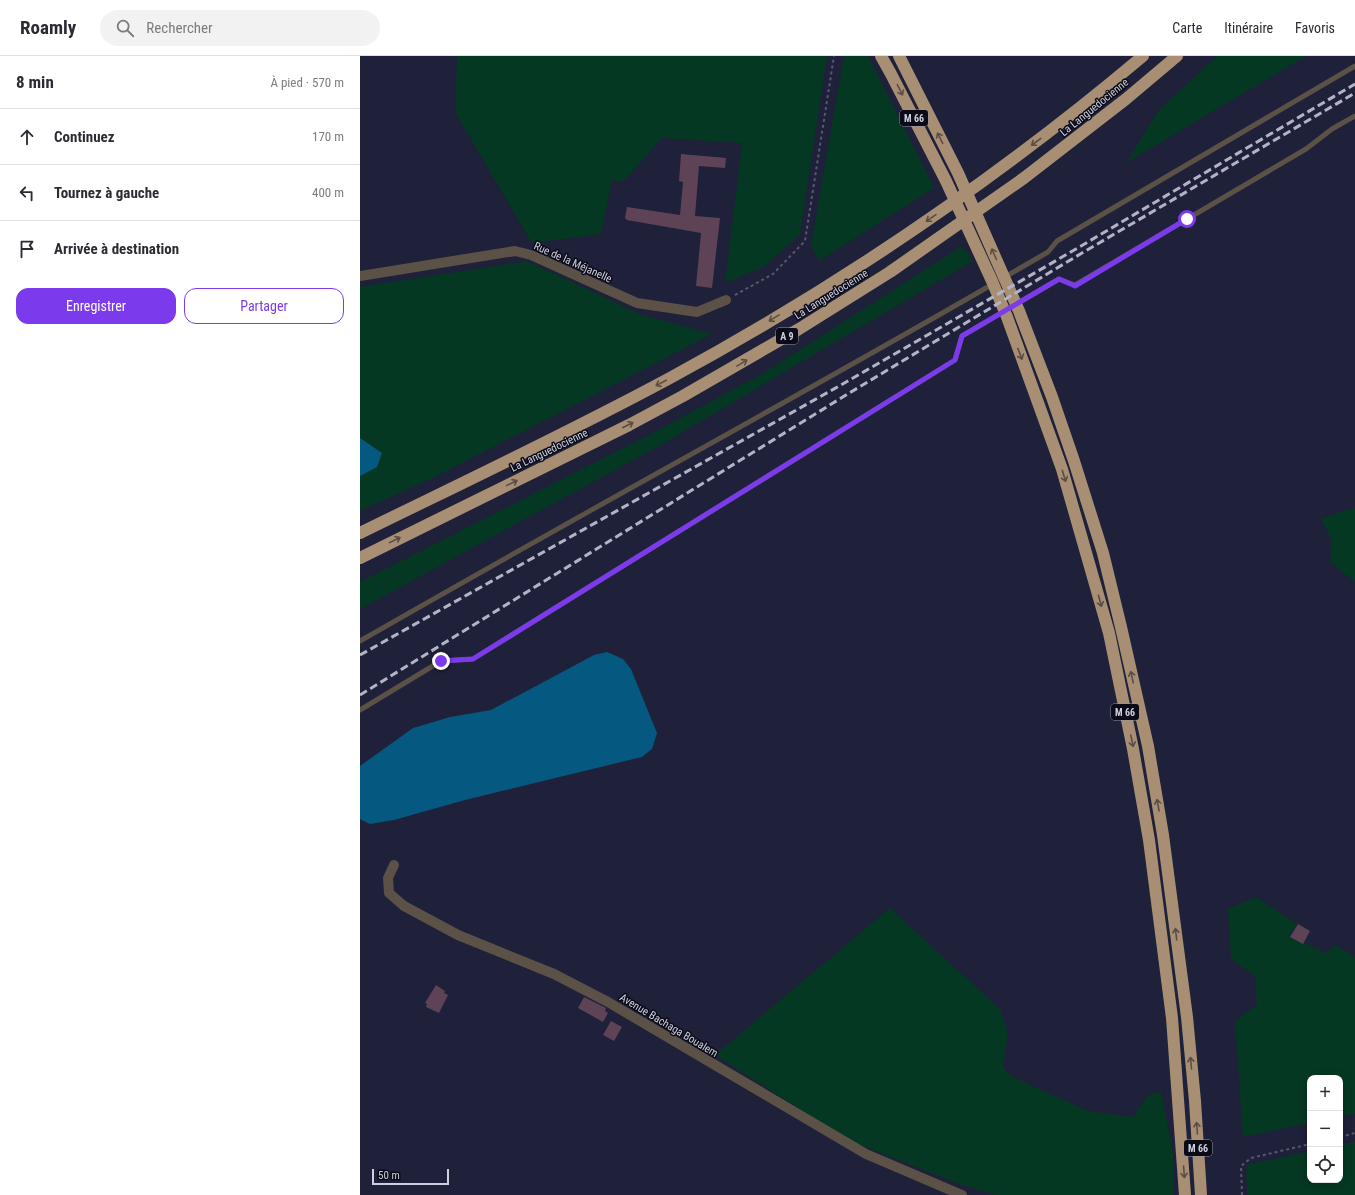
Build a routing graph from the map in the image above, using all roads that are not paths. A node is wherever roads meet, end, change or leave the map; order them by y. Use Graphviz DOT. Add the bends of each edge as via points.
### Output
graph roads {
  1 [pos="881,56"];
  2 [pos="898,56"];
  3 [pos="1143,56"];
  4 [pos="1177,56"];
  5 [pos="1355,66"];
  6 [pos="1355,116"];
  7 [pos="360,276"];
  8 [pos="726,300"];
  9 [pos="360,533"];
  10 [pos="360,558"];
  11 [pos="360,641"];
  12 [pos="360,710"];
  13 [pos="394,865"];
  14 [pos="962,1195"];
  15 [pos="1185,1195"];
  16 [pos="1201,1195"];
  1 -- 15 [label="highway, M 66, one-way" via="946,181 1007,317 1062,469 1109,633 1149,840 1172,1018"];
  16 -- 2 [label="highway, M 66, one-way" via="1187,1017 1163,835 1148,746 1103,553 1044,373 1019,311 958,173"];
  3 -- 9 [label="highway, La Languedocienne / A 9, one-way" via="994,173 878,253 788,310 618,406"];
  10 -- 4 [label="highway, La Languedocienne / A 9, one-way" via="629,425 805,325 890,272 1011,187"];
  5 -- 11 [label="lane" via="1057,241 1048,252 1035,260"];
  6 -- 12 [label="lane" via="1332,129 1306,149 1075,286 1059,279 962,336 955,360 473,659 441,661"];
  7 -- 8 [label="street, Rue de la Méjanelle" via="515,251 531,255 638,303 697,312"];
  13 -- 14 [label="street, Avenue Bachaga Boualem" via="388,878 389,894 404,906 458,935 554,974 608,1002 866,1154"];
}
